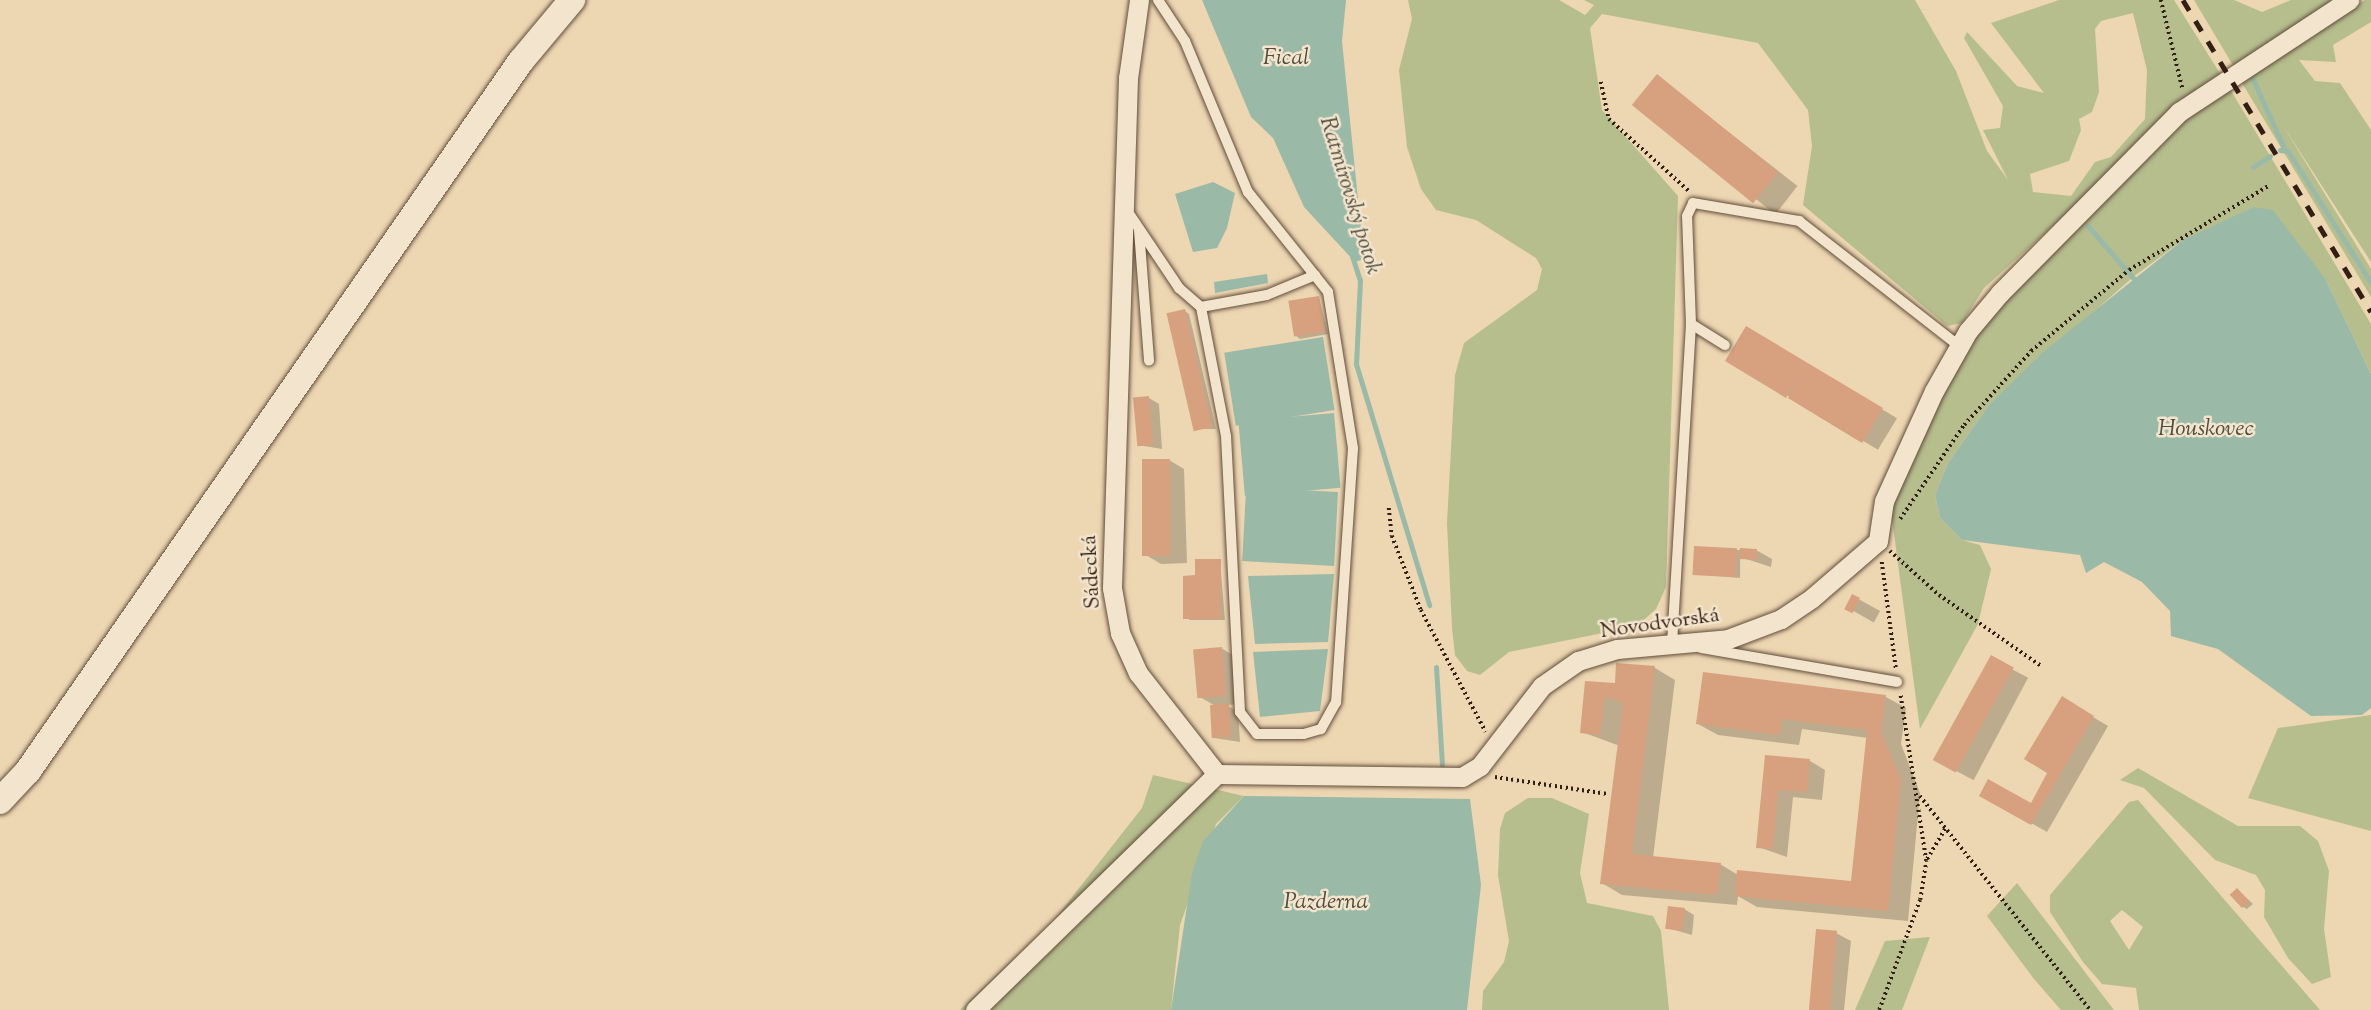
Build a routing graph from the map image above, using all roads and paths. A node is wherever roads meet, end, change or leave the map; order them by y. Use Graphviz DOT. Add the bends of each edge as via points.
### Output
graph roads {
  1 [pos="572,0"];
  2 [pos="1139,0"];
  3 [pos="1158,0"];
  4 [pos="2161,0"];
  5 [pos="2349,0"];
  6 [pos="1601,82"];
  7 [pos="2186,106"];
  8 [pos="2267,186"];
  9 [pos="1693,203"];
  10 [pos="1128,212"];
  11 [pos="1139,230"];
  12 [pos="1315,275"];
  13 [pos="1201,307"];
  14 [pos="1690,324"];
  15 [pos="1725,345"];
  16 [pos="1959,346"];
  17 [pos="1149,361"];
  18 [pos="1389,508"];
  19 [pos="1877,536"];
  20 [pos="1680,645"];
  21 [pos="2040,666"];
  22 [pos="1897,682"];
  23 [pos="1494,742"];
  24 [pos="1217,774"];
  25 [pos="1462,777"];
  26 [pos="1608,794"];
  27 [pos="0,801"];
  28 [pos="1945,829"];
  29 [pos="1926,861"];
  30 [pos="975,1010"];
  31 [pos="1879,1010"];
  32 [pos="2090,1010"];
  1 -- 27 [label="main road" via="521,61 28,771"];
  2 -- 10 [label="street, Sádecká" via="1128,78"];
  3 -- 12 [label="lane" via="1185,41 1248,191"];
  4 -- 7 [label="path"];
  5 -- 7 [label="street"];
  6 -- 9 [label="path" via="1609,119 1686,183"];
  7 -- 16 [label="street" via="2042,247"];
  8 -- 19 [label="path" via="2078,308 1993,387 1910,509"];
  9 -- 14 [label="lane" via="1687,216"];
  9 -- 16 [label="lane" via="1799,220"];
  10 -- 11 [label="lane"];
  10 -- 24 [label="street, Sádecká" via="1112,588 1120,633 1138,673"];
  11 -- 13 [label="lane" via="1190,302"];
  11 -- 17 [label="lane"];
  12 -- 13 [label="lane" via="1267,295"];
  12 -- 13 [label="lane" via="1328,292 1353,448 1336,702 1321,729 1304,734 1257,734 1240,712 1226,436"];
  14 -- 15 [label="lane"];
  14 -- 20 [label="lane"];
  16 -- 19 [label="street" via="1884,502"];
  18 -- 23 [label="path" via="1392,536 1421,610 1461,693"];
  19 -- 20 [label="street, Novodvorská" via="1781,619"];
  19 -- 21 [label="path" via="1939,595"];
  20 -- 22 [label="lane"];
  20 -- 23 [label="street, Novodvorská" via="1578,661 1542,686"];
  23 -- 25 [label="street, Novodvorská" via="1480,766"];
  24 -- 25 [label="street"];
  24 -- 30 [label="street"];
  25 -- 26 [label="path"];
  28 -- 29 [label="path"];
  28 -- 29 [label="path" via="1919,794"];
  28 -- 32 [label="path"];
  29 -- 31 [label="path" via="1920,900"];
}
